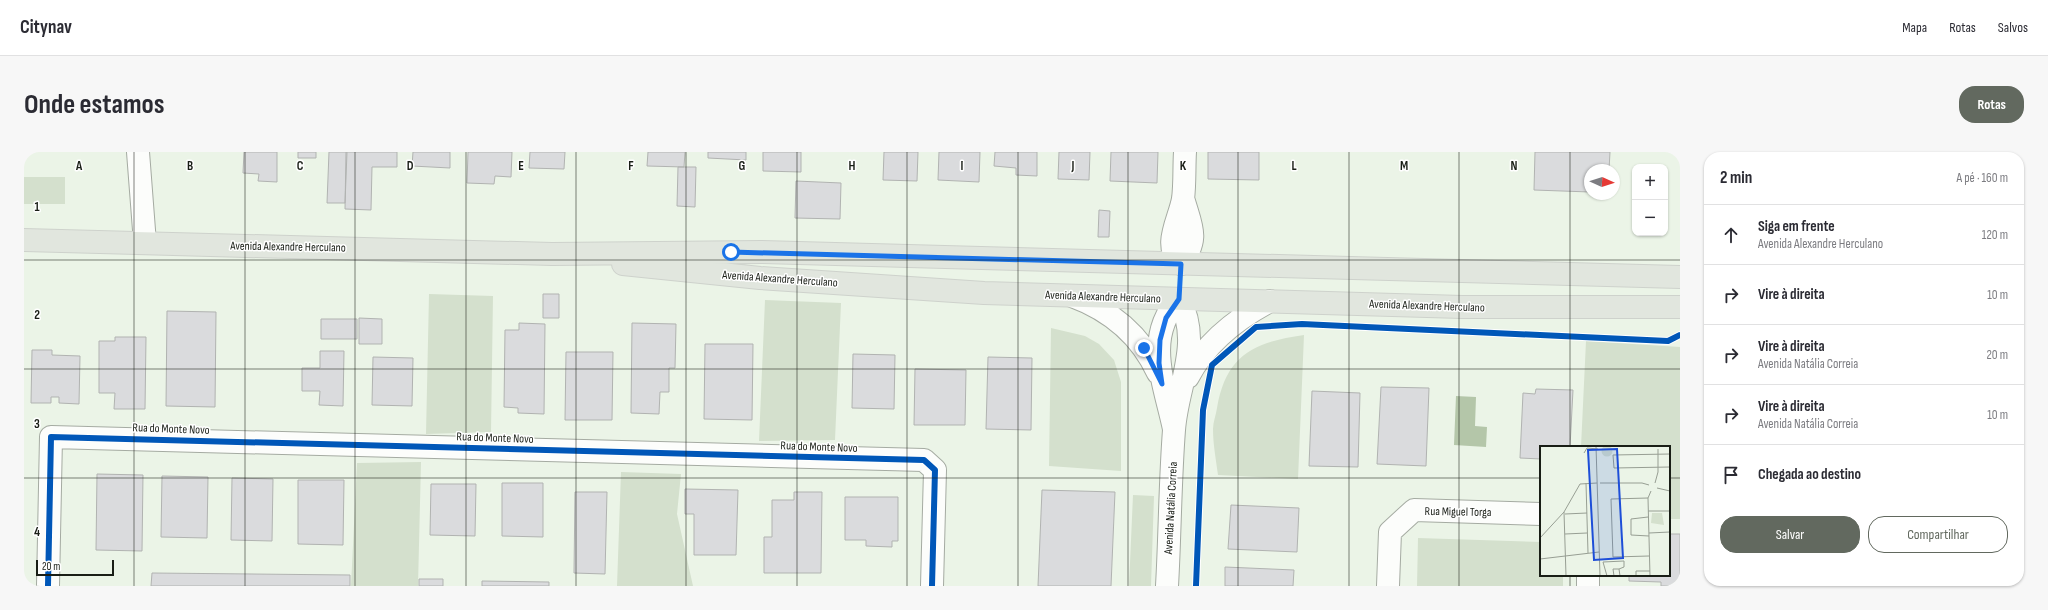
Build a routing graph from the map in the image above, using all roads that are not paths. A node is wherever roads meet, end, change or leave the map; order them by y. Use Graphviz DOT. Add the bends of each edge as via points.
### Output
graph roads {
  1 [pos="138,152"];
  2 [pos="1185,152"];
  3 [pos="24,240"];
  4 [pos="145,243"];
  5 [pos="552,254"];
  6 [pos="1181,264"];
  7 [pos="1680,277"];
  8 [pos="1072,296"];
  9 [pos="1179,299"];
  10 [pos="1270,301"];
  11 [pos="1680,307"];
  12 [pos="1162,384"];
  13 [pos="1179,398"];
  14 [pos="1174,429"];
  15 [pos="1540,514"];
  16 [pos="48,586"];
  17 [pos="932,586"];
  18 [pos="1167,586"];
  19 [pos="1388,586"];
  1 -- 4 [label="street"];
  2 -- 6 [label="street" via="1183,198 1173,232 1172,247 1175,258"];
  3 -- 4 [label="main road, Avenida Alexandre Herculano"];
  4 -- 5 [label="main road, Avenida Alexandre Herculano"];
  5 -- 6 [label="main road, Avenida Alexandre Herculano" via="739,252"];
  5 -- 8 [label="main road, Avenida Alexandre Herculano" via="760,278 984,293"];
  6 -- 7 [label="main road, Avenida Alexandre Herculano"];
  6 -- 9 [label="main road"];
  8 -- 9 [label="main road, Avenida Alexandre Herculano"];
  8 -- 12 [label="street, Avenida Natália Correia" via="1105,312 1132,334 1149,357"];
  9 -- 10 [label="main road, Avenida Alexandre Herculano"];
  9 -- 12 [label="street, Avenida Natália Correia" via="1166,318 1161,332 1159,363"];
  9 -- 13 [label="street, Avenida Natália Correia" via="1188,318 1190,331 1188,359"];
  10 -- 11 [label="main road, Avenida Alexandre Herculano" via="1462,307"];
  10 -- 13 [label="street, Avenida Natália Correia" via="1232,324 1212,343 1194,366"];
  12 -- 14 [label="street, Avenida Natália Correia"];
  13 -- 14 [label="street, Avenida Natália Correia"];
  14 -- 18 [label="street, Avenida Natália Correia"];
  15 -- 19 [label="street, Rua Miguel Torga" via="1414,510 1390,532"];
  16 -- 17 [label="street, Rua do Monte Novo" via="51,437 924,460 935,470"];
}
